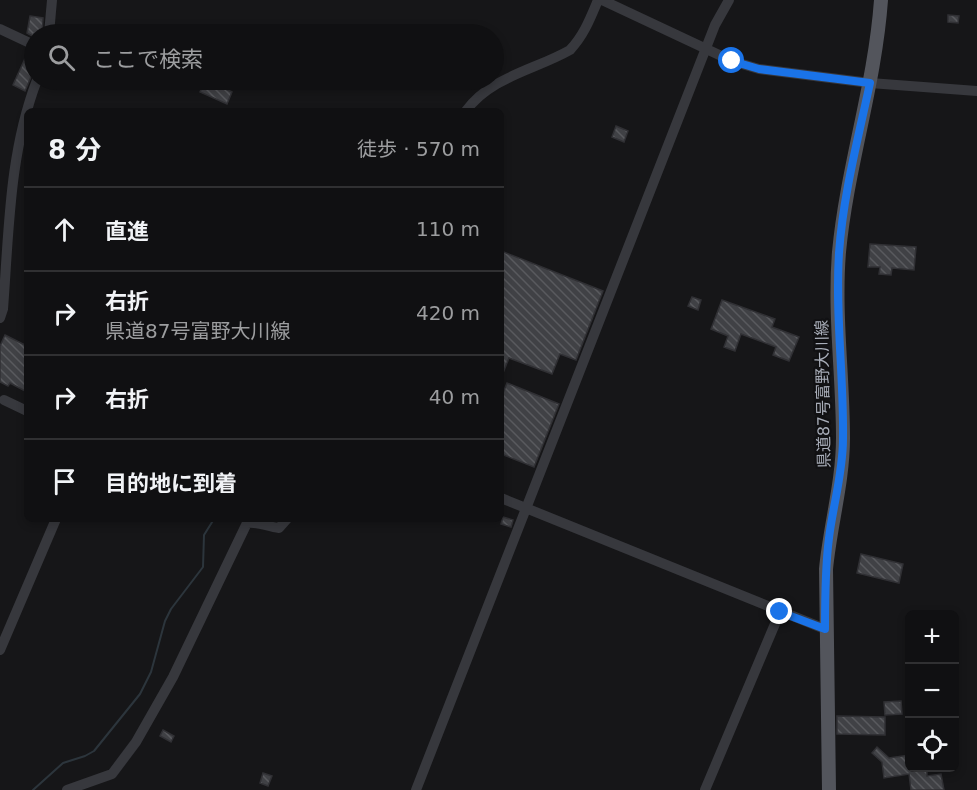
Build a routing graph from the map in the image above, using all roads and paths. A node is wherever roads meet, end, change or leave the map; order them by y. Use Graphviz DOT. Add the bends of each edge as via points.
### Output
graph roads {
  1 [pos="52,0"];
  2 [pos="600,0"];
  3 [pos="729,0"];
  4 [pos="881,0"];
  5 [pos="50,24"];
  6 [pos="0,29"];
  7 [pos="24,40"];
  8 [pos="706,50"];
  9 [pos="504,81"];
  10 [pos="870,83"];
  11 [pos="33,90"];
  12 [pos="486,90"];
  13 [pos="977,91"];
  14 [pos="27,108"];
  15 [pos="468,108"];
  16 [pos="24,119"];
  17 [pos="0,318"];
  18 [pos="4,400"];
  19 [pos="24,410"];
  20 [pos="504,499"];
  21 [pos="526,508"];
  22 [pos="55,522"];
  23 [pos="253,522"];
  24 [pos="253,522"];
  25 [pos="284,522"];
  26 [pos="780,612"];
  27 [pos="825,629"];
  28 [pos="0,650"];
  29 [pos="67,790"];
  30 [pos="416,790"];
  31 [pos="705,790"];
  32 [pos="829,790"];
  1 -- 5 [label="street"];
  2 -- 8 [label="street"];
  2 -- 9 [label="street" via="580,40 570,50"];
  3 -- 8 [label="street"];
  4 -- 10 [label="main road, 県道87号富野大川線"];
  6 -- 7 [label="street"];
  8 -- 10 [label="street" via="759,69"];
  8 -- 21 [label="street"];
  10 -- 13 [label="street"];
  10 -- 27 [label="main road, 県道87号富野大川線" via="839,253 843,440 829,536"];
  11 -- 14 [label="street"];
  12 -- 15 [label="street"];
  16 -- 17 [label="street" via="13,170"];
  18 -- 19 [label="street"];
  20 -- 21 [label="street"];
  21 -- 26 [label="street"];
  21 -- 30 [label="street"];
  22 -- 28 [label="street"];
  23 -- 25 [label="street" via="279,528"];
  24 -- 29 [label="street" via="247,523 178,667 136,742 112,774"];
  26 -- 27 [label="street"];
  26 -- 31 [label="street"];
  27 -- 32 [label="main road, 県道87号富野大川線"];
}
